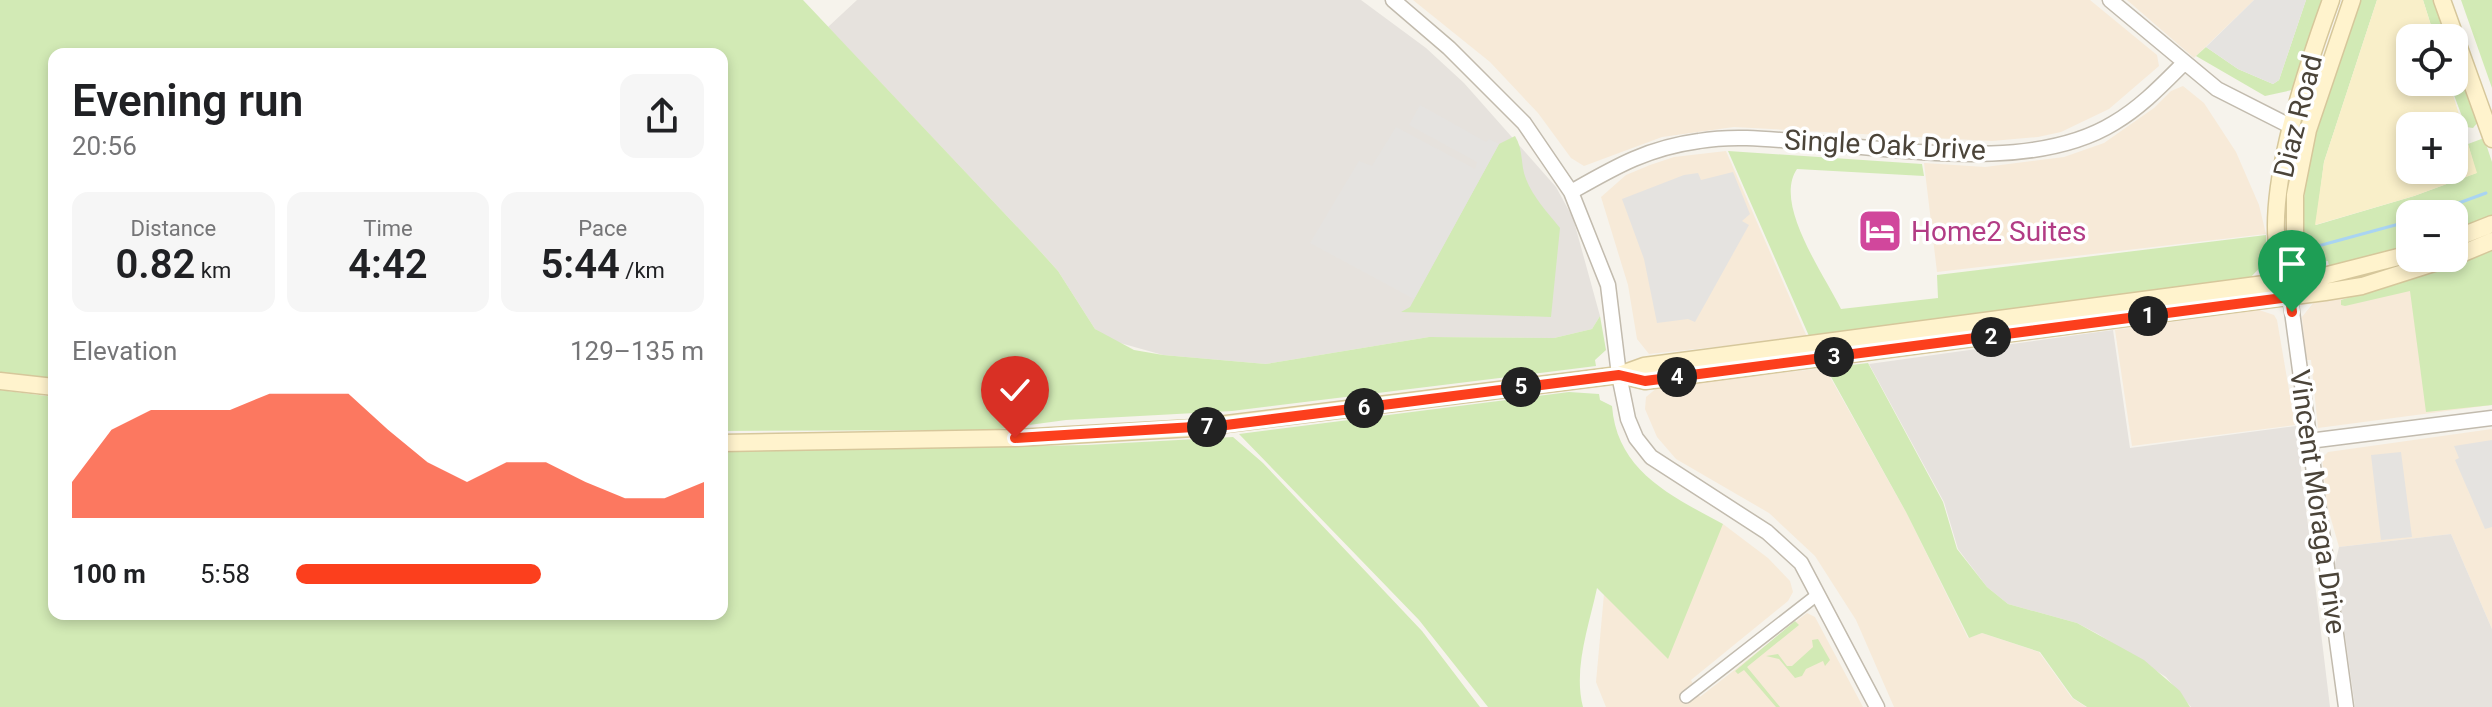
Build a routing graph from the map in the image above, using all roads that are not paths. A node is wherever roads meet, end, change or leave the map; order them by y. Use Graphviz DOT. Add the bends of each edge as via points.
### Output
graph roads {
  1 [pos="1393,0"];
  2 [pos="2110,0"];
  3 [pos="2331,0"];
  4 [pos="2352,0"];
  5 [pos="2442,0"];
  6 [pos="2183,64"];
  7 [pos="2290,126"];
  8 [pos="2492,139"];
  9 [pos="1571,192"];
  10 [pos="2492,224"];
  11 [pos="2468,233"];
  12 [pos="2492,241"];
  13 [pos="2468,251"];
  14 [pos="2396,258"];
  15 [pos="2405,272"];
  16 [pos="2289,288"];
  17 [pos="1619,375"];
  18 [pos="0,381"];
  19 [pos="48,386"];
  20 [pos="2492,418"];
  21 [pos="2309,441"];
  22 [pos="728,443"];
  23 [pos="1817,595"];
  24 [pos="1686,697"];
  25 [pos="1877,707"];
  26 [pos="2346,707"];
  1 -- 9 [label="street" via="1524,123"];
  2 -- 6 [label="street"];
  3 -- 7 [label="main road, Diaz Road"];
  4 -- 16 [label="main road, Diaz Road" via="2308,130 2295,195 2295,265"];
  5 -- 8 [label="main road"];
  6 -- 7 [label="street" via="2241,103"];
  6 -- 9 [label="street, Single Oak Drive" via="2146,102 2112,125 2071,142 1958,153 1771,139 1701,140 1640,153"];
  7 -- 16 [label="main road, Diaz Road" via="2278,201 2279,266"];
  9 -- 17 [label="street" via="1608,285"];
  10 -- 11 [label="main road"];
  12 -- 13 [label="main road"];
  14 -- 16 [label="main road"];
  15 -- 16 [label="main road" via="2362,286"];
  16 -- 17 [label="main road" via="1645,381"];
  16 -- 21 [label="street, Vincent Moraga Drive"];
  17 -- 22 [label="main road" via="1226,425 1015,438"];
  17 -- 23 [label="street" via="1628,419 1651,457 1767,532 1801,563"];
  18 -- 19 [label="main road"];
  20 -- 21 [label="street"];
  21 -- 26 [label="street, Vincent Moraga Drive"];
  23 -- 24 [label="street"];
  23 -- 25 [label="street"];
}
